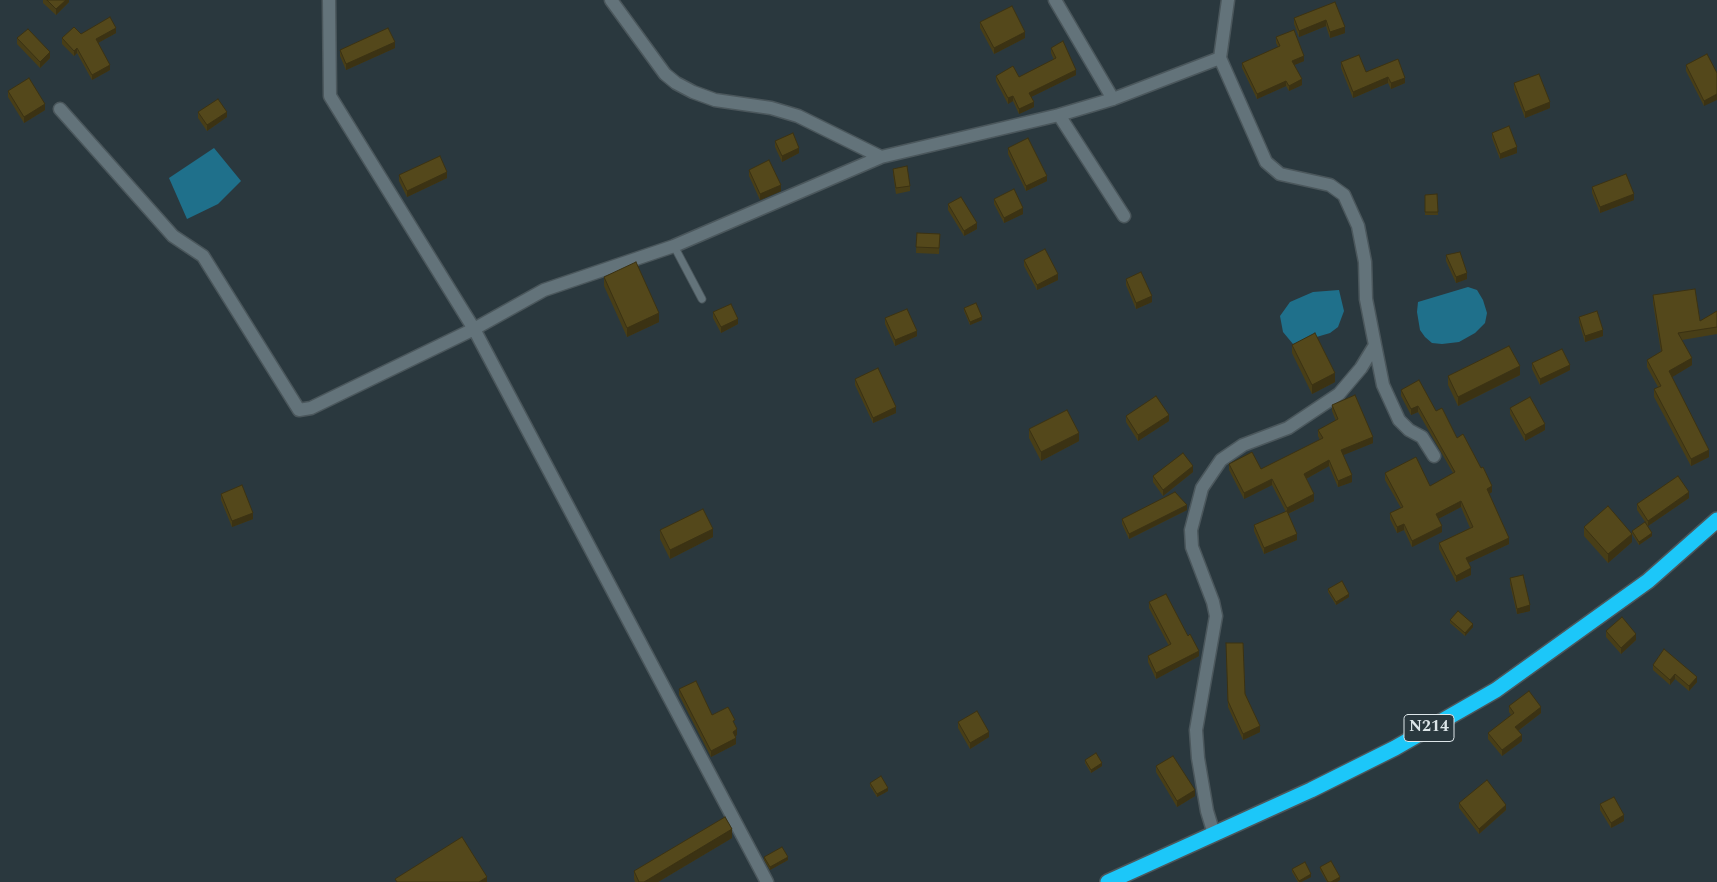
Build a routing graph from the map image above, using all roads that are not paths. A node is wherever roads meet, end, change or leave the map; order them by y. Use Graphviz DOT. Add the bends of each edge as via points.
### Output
graph roads {
  1 [pos="329,0"];
  2 [pos="611,0"];
  3 [pos="1055,0"];
  4 [pos="1228,0"];
  5 [pos="1220,58"];
  6 [pos="1113,99"];
  7 [pos="60,108"];
  8 [pos="1059,115"];
  9 [pos="880,157"];
  10 [pos="1124,216"];
  11 [pos="674,246"];
  12 [pos="702,299"];
  13 [pos="474,328"];
  14 [pos="1375,345"];
  15 [pos="1434,456"];
  16 [pos="1717,520"];
  17 [pos="1214,834"];
  18 [pos="767,882"];
  19 [pos="1108,882"];
  1 -- 13 [label="street" via="330,96"];
  2 -- 9 [label="street" via="665,74 676,83 715,100 771,108 798,116"];
  3 -- 6 [label="street"];
  4 -- 5 [label="street"];
  5 -- 6 [label="street"];
  5 -- 14 [label="street" via="1266,162 1280,174 1330,185 1344,195 1358,226 1366,262 1366,299"];
  6 -- 8 [label="street"];
  7 -- 13 [label="street" via="173,236 203,256 299,410 311,408"];
  8 -- 9 [label="street"];
  8 -- 10 [label="street"];
  9 -- 11 [label="street"];
  11 -- 12 [label="lane"];
  11 -- 13 [label="street" via="544,290"];
  13 -- 18 [label="street"];
  14 -- 15 [label="street" via="1383,385 1399,420 1422,437"];
  14 -- 17 [label="street" via="1339,394 1288,428 1243,446 1221,460 1202,488 1191,530 1192,547 1216,616 1196,730 1207,811"];
  16 -- 17 [label="highway, N214" via="1648,581 1496,690 1395,748"];
  17 -- 19 [label="highway, N214"];
}
